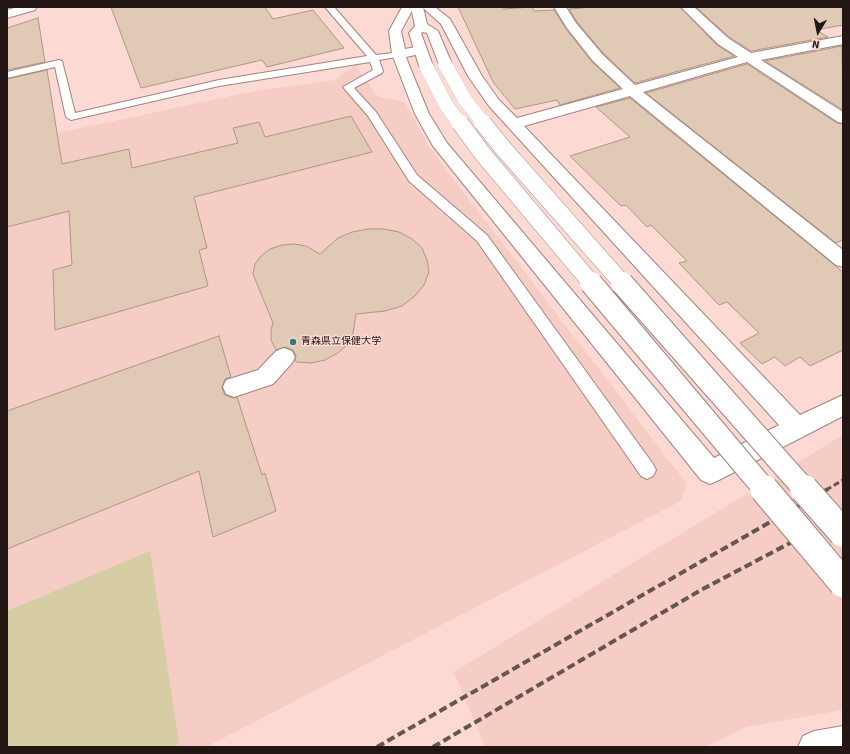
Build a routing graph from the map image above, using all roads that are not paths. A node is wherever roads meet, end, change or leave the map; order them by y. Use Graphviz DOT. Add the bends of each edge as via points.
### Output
graph roads {
  1 [pos="31,7"];
  2 [pos="329,7"];
  3 [pos="408,7"];
  4 [pos="417,7"];
  5 [pos="428,7"];
  6 [pos="560,7"];
  7 [pos="687,7"];
  8 [pos="7,14"];
  9 [pos="421,26"];
  10 [pos="843,40"];
  11 [pos="374,58"];
  12 [pos="422,58"];
  13 [pos="748,58"];
  14 [pos="7,75"];
  15 [pos="632,90"];
  16 [pos="843,119"];
  17 [pos="514,124"];
  18 [pos="843,260"];
  19 [pos="284,357"];
  20 [pos="234,387"];
  21 [pos="843,405"];
  22 [pos="797,428"];
  23 [pos="647,470"];
  24 [pos="843,533"];
  25 [pos="843,583"];
  26 [pos="843,742"];
  27 [pos="814,747"];
  1 -- 8 [label="street"];
  2 -- 11 [label="lane"];
  3 -- 12 [label="street" via="395,31"];
  4 -- 9 [label="street"];
  5 -- 17 [label="street" via="446,22 475,76 494,103"];
  6 -- 15 [label="street" via="571,26 598,58"];
  7 -- 13 [label="street" via="723,41"];
  9 -- 12 [label="street" via="415,33"];
  9 -- 12 [label="street" via="432,32"];
  10 -- 13 [label="street"];
  11 -- 12 [label="lane"];
  11 -- 14 [label="lane" via="219,83 71,117 58,63"];
  11 -- 23 [label="lane" via="378,71 348,87 372,114 413,178 482,238"];
  12 -- 22 [label="street" via="402,66 422,114 441,146 710,472"];
  12 -- 24 [label="street, bridge" via="465,100 502,147"];
  12 -- 25 [label="street, bridge" via="446,104 482,153"];
  13 -- 15 [label="street"];
  13 -- 16 [label="street"];
  15 -- 17 [label="street"];
  15 -- 18 [label="street"];
  17 -- 22 [label="street"];
  19 -- 20 [label="street" via="264,378"];
  21 -- 22 [label="street"];
  26 -- 27 [label="street"];
}
